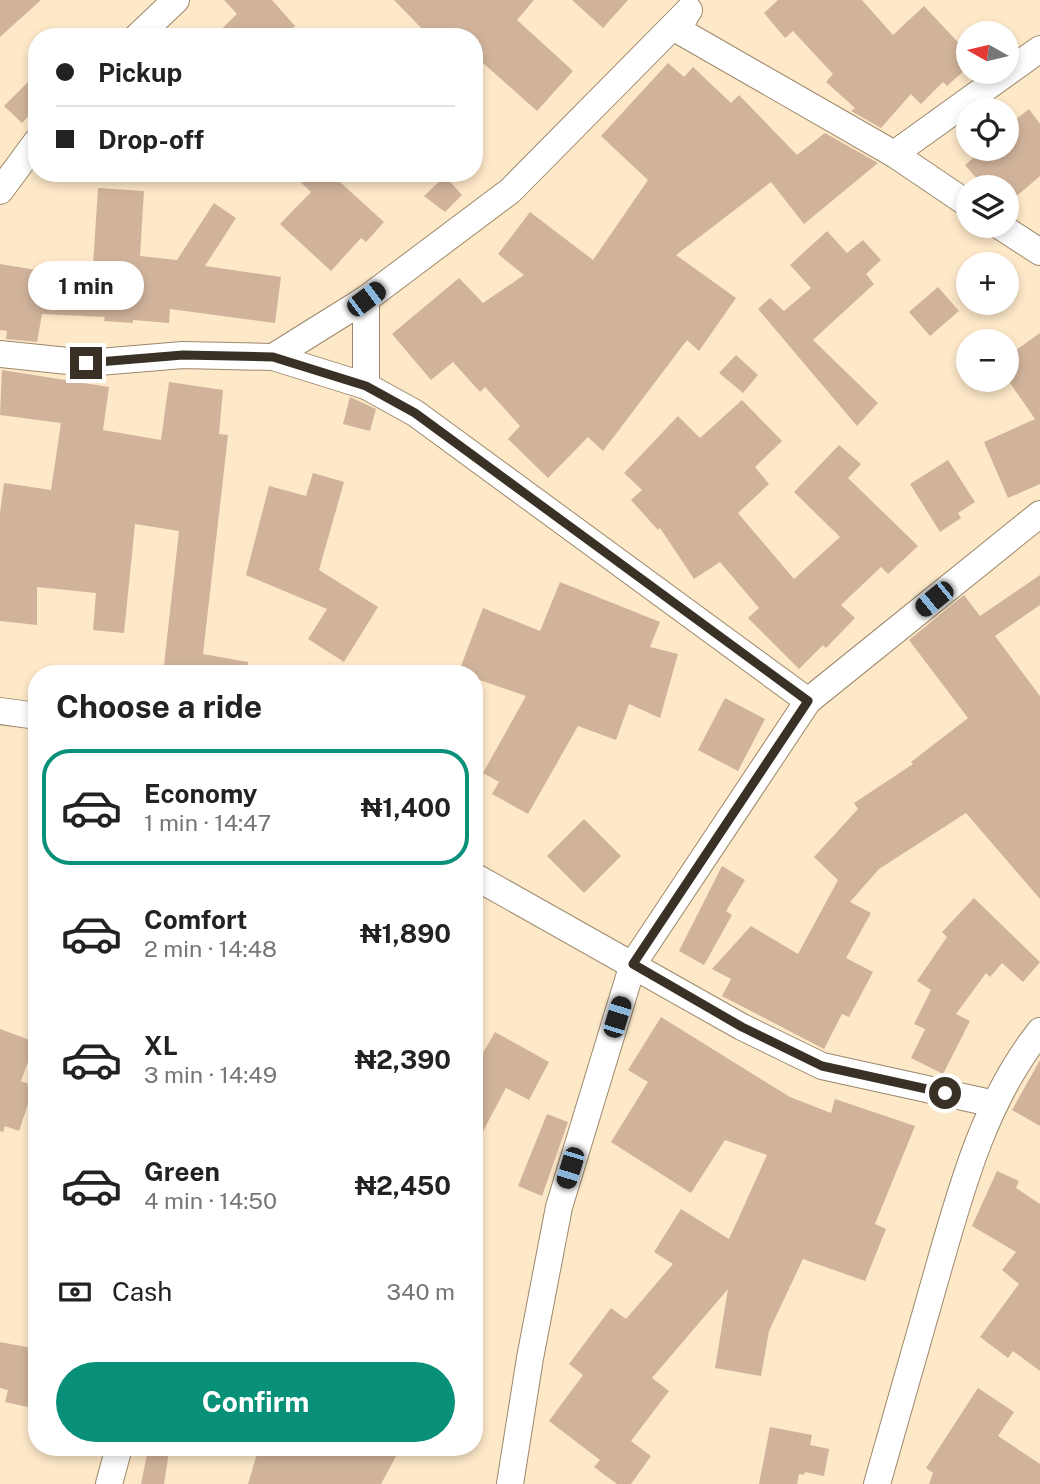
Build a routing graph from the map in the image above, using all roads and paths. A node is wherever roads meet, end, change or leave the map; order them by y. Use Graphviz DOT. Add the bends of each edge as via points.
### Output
graph roads {
  1 [pos="176,0"];
  2 [pos="680,5"];
  3 [pos="147,28"];
  4 [pos="1040,49"];
  5 [pos="28,153"];
  6 [pos="894,154"];
  7 [pos="0,191"];
  8 [pos="956,196"];
  9 [pos="1018,238"];
  10 [pos="1040,252"];
  11 [pos="366,299"];
  12 [pos="0,354"];
  13 [pos="273,357"];
  14 [pos="366,386"];
  15 [pos="1040,514"];
  16 [pos="808,701"];
  17 [pos="0,711"];
  18 [pos="28,715"];
  19 [pos="483,881"];
  20 [pos="633,964"];
  21 [pos="1040,1031"];
  22 [pos="995,1104"];
  23 [pos="117,1456"];
  24 [pos="109,1484"];
  25 [pos="510,1484"];
  26 [pos="877,1484"];
  1 -- 3 [label="street"];
  2 -- 6 [label="street" via="678,30"];
  2 -- 11 [label="street" via="510,191"];
  4 -- 6 [label="street"];
  5 -- 7 [label="street"];
  6 -- 8 [label="street"];
  9 -- 10 [label="street"];
  11 -- 13 [label="street"];
  11 -- 14 [label="street"];
  12 -- 13 [label="street" via="86,363 183,355"];
  13 -- 14 [label="street"];
  14 -- 16 [label="street" via="415,413"];
  15 -- 16 [label="street"];
  16 -- 20 [label="street"];
  17 -- 18 [label="street"];
  19 -- 20 [label="street"];
  20 -- 22 [label="street" via="742,1027 822,1066"];
  20 -- 25 [label="street" via="559,1207"];
  21 -- 22 [label="street" via="1014,1066"];
  22 -- 26 [label="street" via="961,1191"];
  23 -- 24 [label="street"];
}
